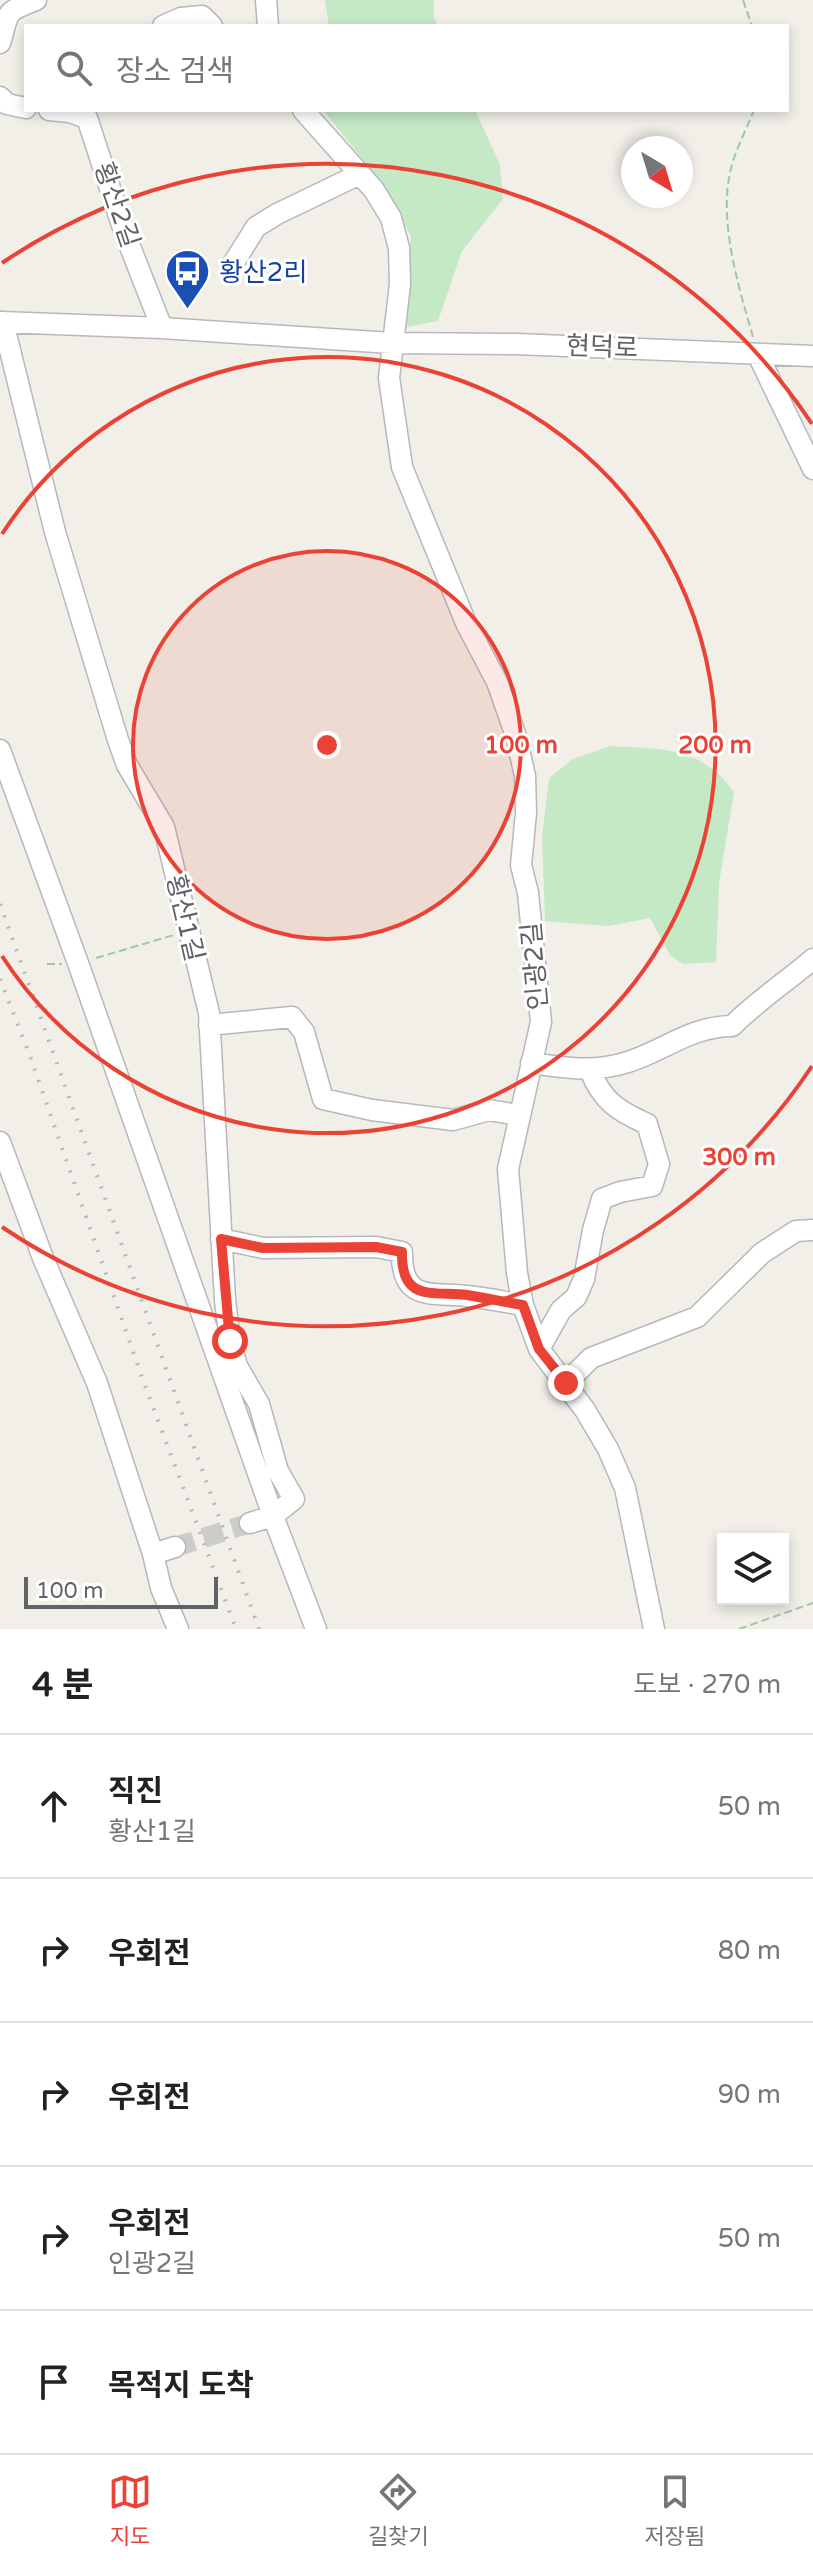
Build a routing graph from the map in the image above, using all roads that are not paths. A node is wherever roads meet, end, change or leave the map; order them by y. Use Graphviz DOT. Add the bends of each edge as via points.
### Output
graph roads {
  1 [pos="36,0"];
  2 [pos="266,0"];
  3 [pos="168,24"];
  4 [pos="210,24"];
  5 [pos="268,24"];
  6 [pos="0,43"];
  7 [pos="0,97"];
  8 [pos="24,108"];
  9 [pos="70,112"];
  10 [pos="305,112"];
  11 [pos="360,174"];
  12 [pos="231,267"];
  13 [pos="1,322"];
  14 [pos="162,328"];
  15 [pos="391,343"];
  16 [pos="758,355"];
  17 [pos="813,356"];
  18 [pos="813,469"];
  19 [pos="0,750"];
  20 [pos="813,959"];
  21 [pos="209,1025"];
  22 [pos="531,1063"];
  23 [pos="590,1070"];
  24 [pos="518,1115"];
  25 [pos="0,1142"];
  26 [pos="813,1230"];
  27 [pos="221,1239"];
  28 [pos="523,1305"];
  29 [pos="228,1324"];
  30 [pos="206,1326"];
  31 [pos="539,1349"];
  32 [pos="566,1383"];
  33 [pos="273,1516"];
  34 [pos="250,1523"];
  35 [pos="175,1547"];
  36 [pos="153,1554"];
  37 [pos="178,1629"];
  38 [pos="316,1629"];
  39 [pos="654,1629"];
  1 -- 6 [label="street" via="13,9 4,21"];
  2 -- 5 [label="street"];
  3 -- 4 [label="street" via="202,16"];
  7 -- 8 [label="street"];
  9 -- 14 [label="street, 황산2길" via="87,118"];
  10 -- 11 [label="street"];
  11 -- 12 [label="street" via="256,227"];
  11 -- 15 [label="street" via="391,218 399,248 400,284"];
  13 -- 14 [label="street, 현덕로"];
  13 -- 21 [label="street, 황산1길" via="55,532 118,740 164,827"];
  14 -- 15 [label="street, 현덕로"];
  15 -- 16 [label="street, 현덕로"];
  15 -- 22 [label="street, 인광2길" via="389,378 402,467 466,623 497,682 525,776 521,865 541,1022"];
  16 -- 17 [label="street, 현덕로"];
  16 -- 18 [label="street"];
  19 -- 30 [label="street"];
  20 -- 23 [label="street" via="732,1026 710,1026 630,1061"];
  21 -- 24 [label="street" via="292,1017 304,1032 323,1099 453,1120 489,1110"];
  21 -- 27 [label="street, 황산1길"];
  22 -- 23 [label="street"];
  22 -- 24 [label="street, 인광2길"];
  23 -- 31 [label="street" via="599,1093 647,1124 659,1164 652,1186 602,1199 584,1279"];
  24 -- 28 [label="street, 인광2길" via="508,1169"];
  25 -- 36 [label="street" via="97,1383"];
  26 -- 32 [label="street" via="796,1231 762,1253 697,1317 591,1358"];
  27 -- 28 [label="street" via="263,1248 389,1249 402,1252 402,1273 413,1288"];
  27 -- 29 [label="street, 황산1길"];
  28 -- 31 [label="street, 인광2길"];
  29 -- 30 [label="street"];
  29 -- 33 [label="street, 황산1길" via="237,1366 259,1404 278,1471 294,1499"];
  30 -- 33 [label="street"];
  31 -- 32 [label="street, 인광2길"];
  32 -- 39 [label="street, 인광2길" via="608,1449 625,1488"];
  33 -- 34 [label="street"];
  33 -- 38 [label="street"];
  35 -- 36 [label="street"];
  36 -- 37 [label="street"];
}
